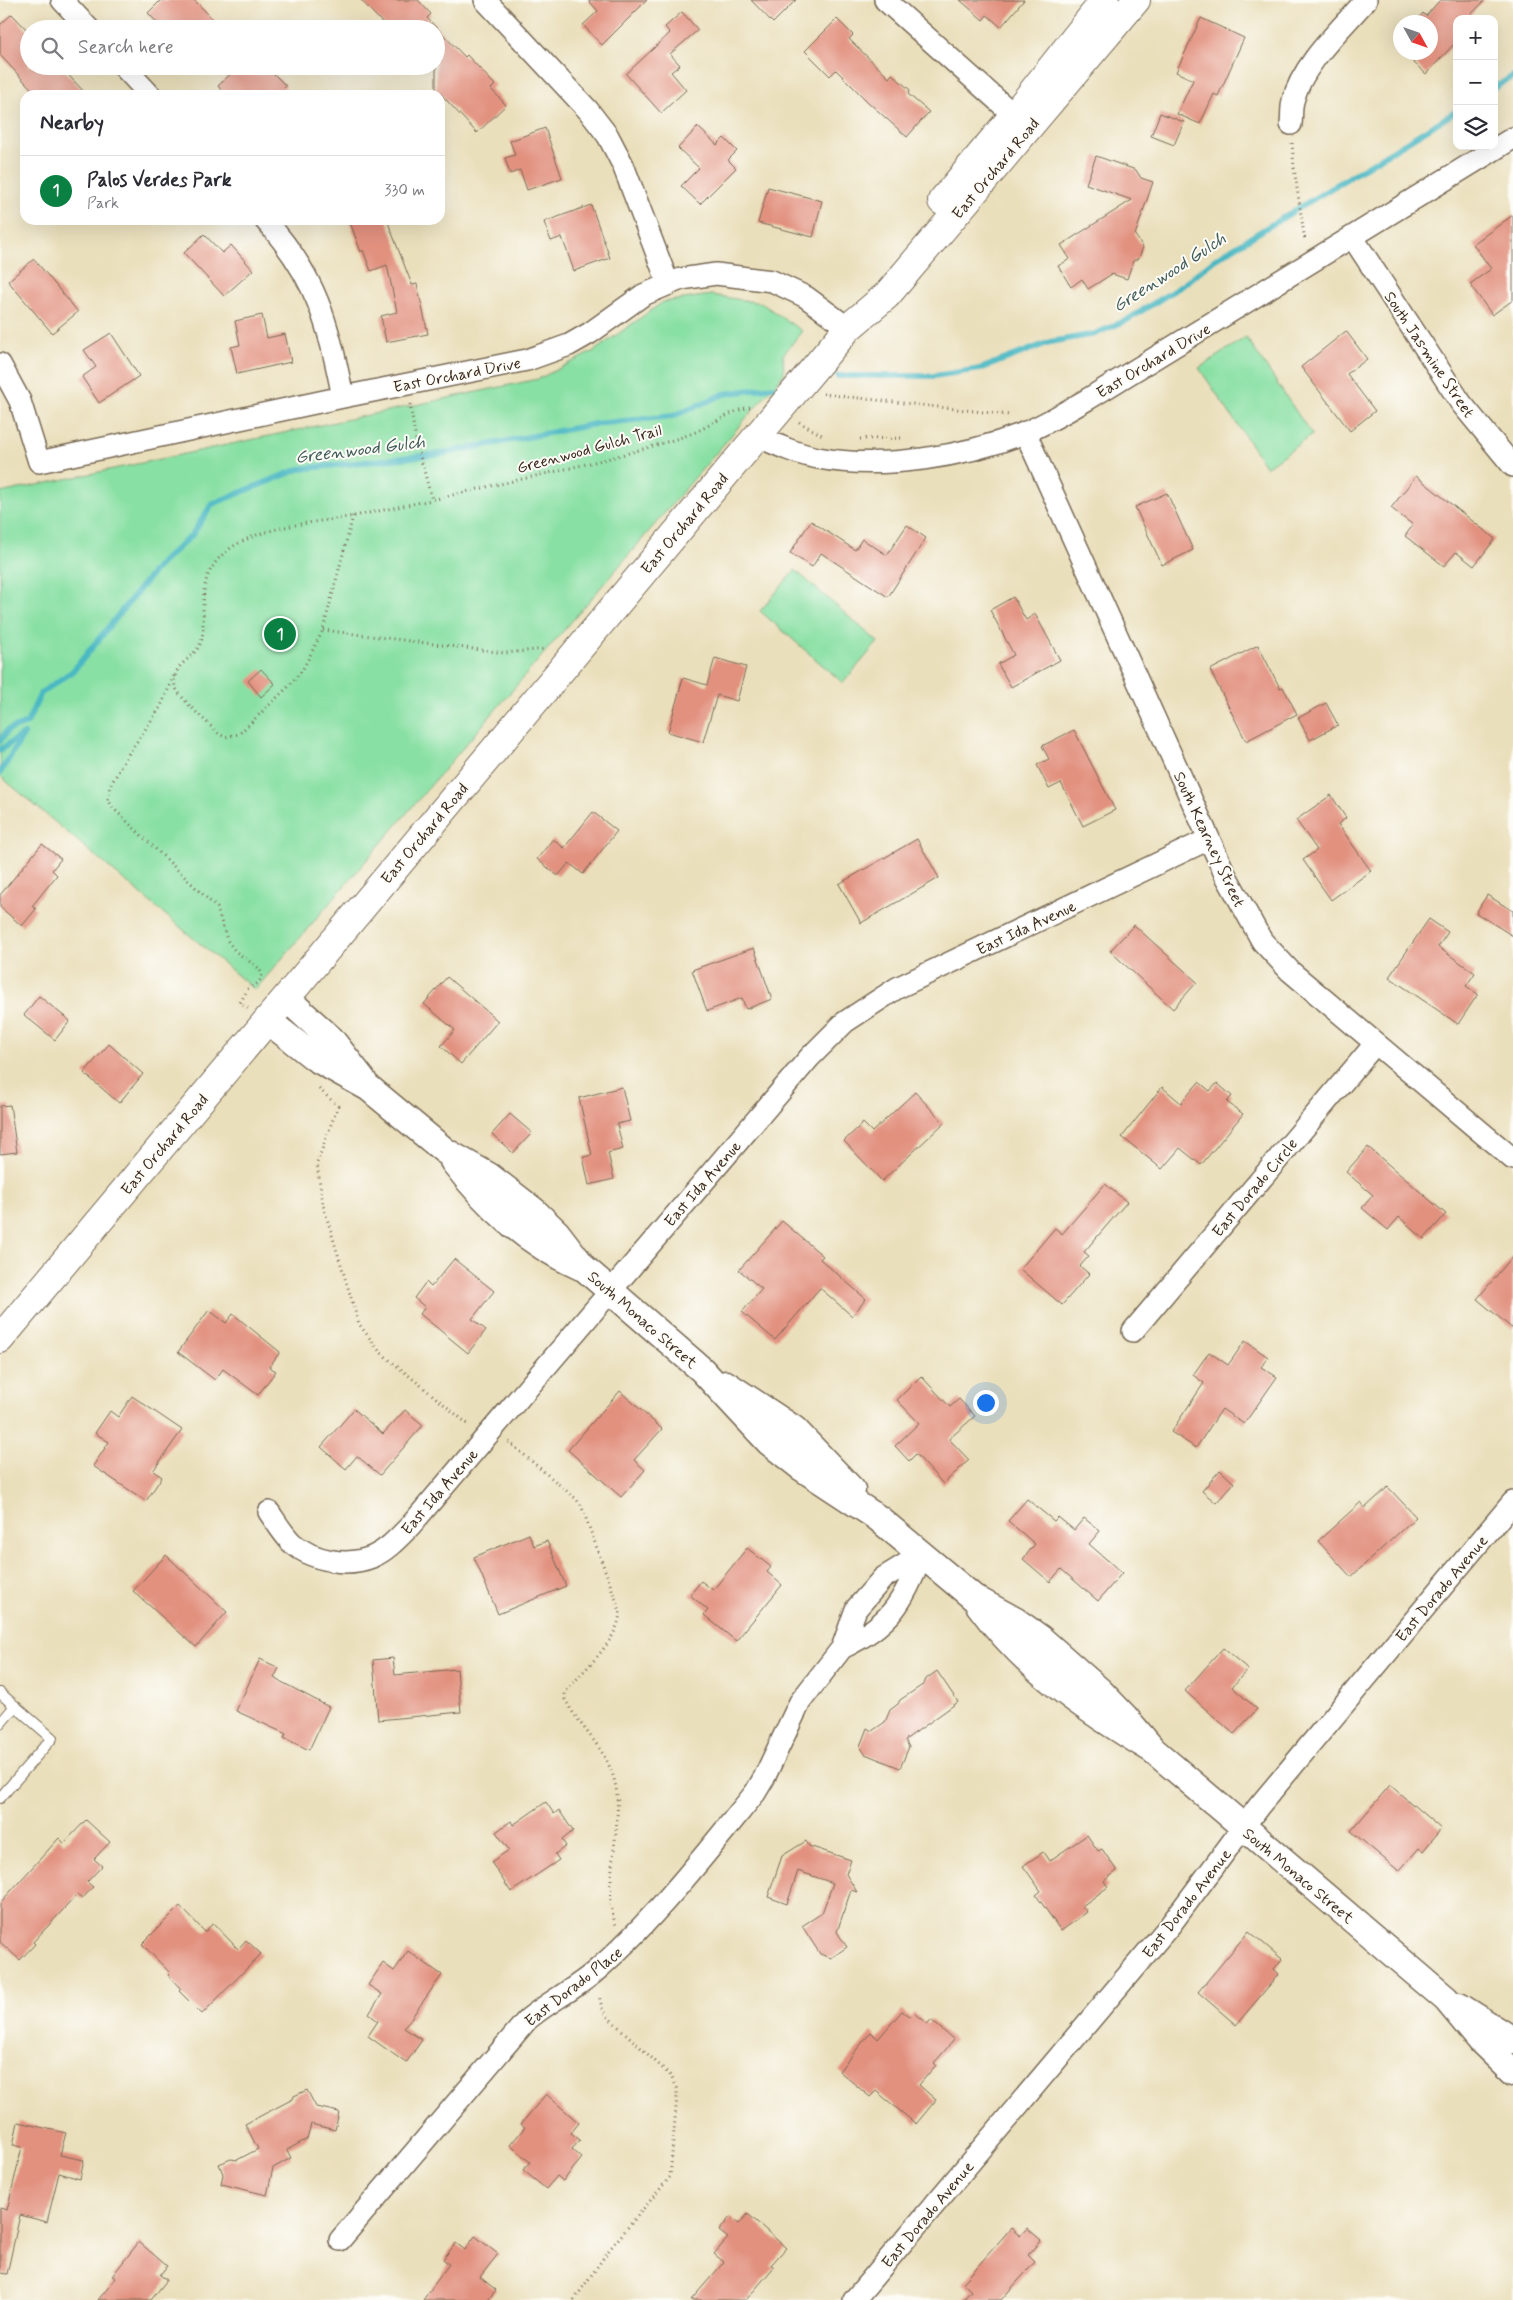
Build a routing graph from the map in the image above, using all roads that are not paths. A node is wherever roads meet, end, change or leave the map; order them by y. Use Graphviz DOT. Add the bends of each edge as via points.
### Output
graph roads {
  1 [pos="62,0"];
  2 [pos="485,0"];
  3 [pos="885,0"];
  4 [pos="1105,0"];
  5 [pos="1136,0"];
  6 [pos="1366,0"];
  7 [pos="81,20"];
  8 [pos="131,75"];
  9 [pos="145,90"];
  10 [pos="1022,122"];
  11 [pos="1291,124"];
  12 [pos="1513,138"];
  13 [pos="269,225"];
  14 [pos="1352,238"];
  15 [pos="668,283"];
  16 [pos="848,328"];
  17 [pos="0,364"];
  18 [pos="344,397"];
  19 [pos="1020,424"];
  20 [pos="757,436"];
  21 [pos="1513,466"];
  22 [pos="1209,839"];
  23 [pos="286,998"];
  24 [pos="267,1020"];
  25 [pos="1375,1044"];
  26 [pos="369,1088"];
  27 [pos="1513,1159"];
  28 [pos="610,1291"];
  29 [pos="1133,1331"];
  30 [pos="0,1339"];
  31 [pos="1513,1502"];
  32 [pos="269,1512"];
  33 [pos="922,1554"];
  34 [pos="842,1648"];
  35 [pos="0,1693"];
  36 [pos="15,1706"];
  37 [pos="0,1724"];
  38 [pos="0,1798"];
  39 [pos="1244,1828"];
  40 [pos="1446,1999"];
  41 [pos="1513,2040"];
  42 [pos="1513,2072"];
  43 [pos="340,2240"];
  44 [pos="854,2300"];
  1 -- 7 [label="street"];
  2 -- 15 [label="street" via="588,110 608,136 623,165"];
  3 -- 10 [label="street"];
  4 -- 10 [label="main road, East Orchard Road"];
  5 -- 10 [label="main road, East Orchard Road"];
  6 -- 11 [label="street" via="1312,63 1299,84"];
  8 -- 9 [label="street"];
  10 -- 16 [label="main road, East Orchard Road" via="887,295"];
  12 -- 14 [label="street, East Orchard Drive"];
  13 -- 18 [label="street" via="297,259 318,297"];
  14 -- 19 [label="street, East Orchard Drive" via="1088,399"];
  14 -- 21 [label="street, South Jasmine Street" via="1461,402"];
  15 -- 16 [label="street, East Orchard Drive" via="716,274 772,281 806,297"];
  15 -- 18 [label="street, East Orchard Drive" via="643,295 590,333 549,354"];
  16 -- 20 [label="main road, East Orchard Road"];
  17 -- 18 [label="street, East Orchard Drive" via="20,401 39,462"];
  19 -- 20 [label="street, East Orchard Drive" via="980,448 928,458 863,462 798,454"];
  19 -- 22 [label="street, South Kearney Street"];
  20 -- 23 [label="main road, East Orchard Road"];
  22 -- 25 [label="street, South Kearney Street" via="1243,910 1269,950"];
  22 -- 28 [label="street, East Ida Avenue" via="896,988 860,1010 810,1057"];
  23 -- 24 [label="main road, East Orchard Road"];
  23 -- 26 [label="street, South Monaco Street" via="331,1038"];
  24 -- 26 [label="street, South Monaco Street" via="315,1058"];
  24 -- 30 [label="main road, East Orchard Road"];
  25 -- 27 [label="street, South Kearney Street"];
  25 -- 29 [label="street, East Dorado Circle"];
  26 -- 28 [label="street, South Monaco Street" via="445,1151 478,1192 515,1227 544,1249 584,1268"];
  28 -- 32 [label="street, East Ida Avenue" via="490,1434 384,1550 373,1557 347,1562 310,1554 290,1540"];
  28 -- 33 [label="street, South Monaco Street" via="702,1370 794,1429 878,1518"];
  31 -- 39 [label="street, East Dorado Avenue"];
  33 -- 34 [label="street, East Dorado Place" via="902,1599 874,1631"];
  33 -- 34 [label="street, East Dorado Place" via="892,1571 870,1592 856,1609"];
  33 -- 39 [label="street, South Monaco Street" via="974,1598 1001,1634 1042,1674 1098,1717 1152,1750"];
  34 -- 43 [label="street, East Dorado Place" via="800,1702 755,1793 642,1927 594,1973 527,2020"];
  35 -- 36 [label="lane"];
  36 -- 37 [label="lane"];
  36 -- 38 [label="lane" via="52,1738"];
  39 -- 40 [label="street, South Monaco Street"];
  39 -- 44 [label="street, East Dorado Avenue" via="1172,1924"];
  40 -- 41 [label="street, South Monaco Street"];
  40 -- 42 [label="street, South Monaco Street" via="1481,2041"];
}
